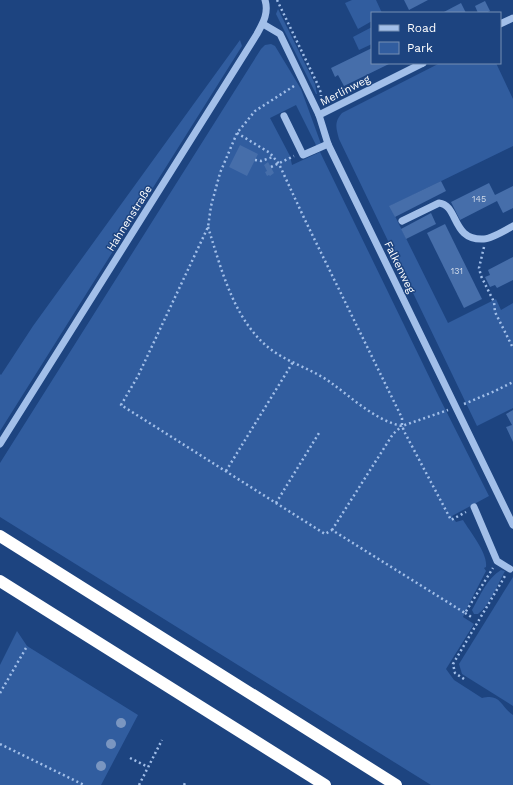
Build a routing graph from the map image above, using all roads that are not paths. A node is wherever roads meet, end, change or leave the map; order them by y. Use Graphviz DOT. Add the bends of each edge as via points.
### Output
graph roads {
  1 [pos="265,0"];
  2 [pos="513,18"];
  3 [pos="263,24"];
  4 [pos="501,24"];
  5 [pos="421,64"];
  6 [pos="320,115"];
  7 [pos="284,116"];
  8 [pos="328,144"];
  9 [pos="402,221"];
  10 [pos="513,226"];
  11 [pos="0,444"];
  12 [pos="474,507"];
  13 [pos="513,525"];
  14 [pos="0,536"];
  15 [pos="510,569"];
  16 [pos="0,581"];
  17 [pos="325,785"];
  18 [pos="396,785"];
  1 -- 3 [label="street, Hahnenstraße" via="267,9"];
  2 -- 4 [label="street"];
  3 -- 6 [label="street, Falkenweg" via="280,34"];
  3 -- 11 [label="street, Hahnenstraße"];
  5 -- 6 [label="street, Merlinweg"];
  6 -- 8 [label="street, Falkenweg"];
  7 -- 8 [label="street" via="303,155"];
  8 -- 13 [label="street, Falkenweg"];
  9 -- 10 [label="street" via="444,203 462,232 470,237 486,240"];
  12 -- 15 [label="street" via="498,561"];
  14 -- 18 [label="highway"];
  16 -- 17 [label="highway"];
}
